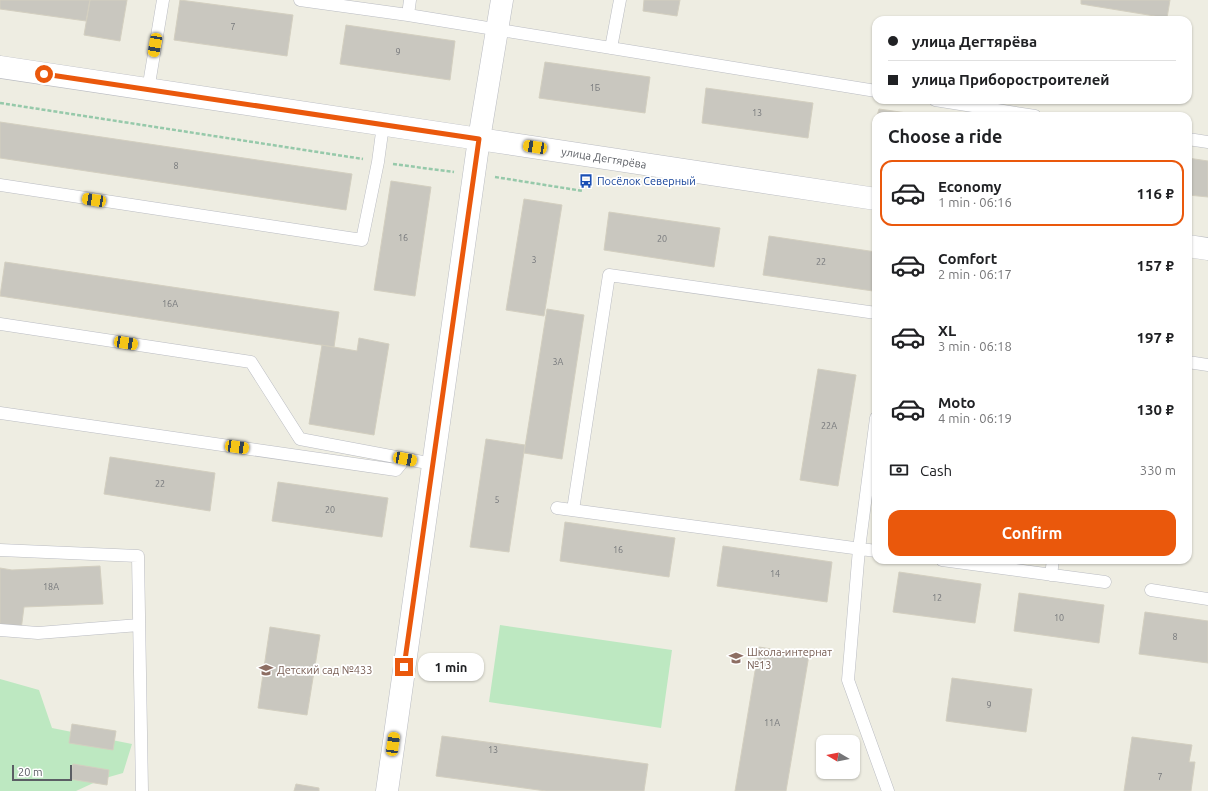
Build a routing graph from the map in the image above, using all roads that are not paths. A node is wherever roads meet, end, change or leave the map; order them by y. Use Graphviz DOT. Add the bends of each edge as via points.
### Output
graph roads {
  1 [pos="163,0"];
  2 [pos="300,0"];
  3 [pos="410,0"];
  4 [pos="502,0"];
  5 [pos="620,0"];
  6 [pos="408,15"];
  7 [pos="496,30"];
  8 [pos="611,48"];
  9 [pos="0,67"];
  10 [pos="872,89"];
  11 [pos="148,90"];
  12 [pos="959,104"];
  13 [pos="1007,112"];
  14 [pos="383,124"];
  15 [pos="479,139"];
  16 [pos="1192,140"];
  17 [pos="1208,142"];
  18 [pos="0,185"];
  19 [pos="872,198"];
  20 [pos="1192,247"];
  21 [pos="1208,249"];
  22 [pos="872,312"];
  23 [pos="0,324"];
  24 [pos="1192,363"];
  25 [pos="1208,365"];
  26 [pos="0,413"];
  27 [pos="872,449"];
  28 [pos="405,459"];
  29 [pos="433,464"];
  30 [pos="558,508"];
  31 [pos="573,510"];
  32 [pos="859,549"];
  33 [pos="0,550"];
  34 [pos="872,551"];
  35 [pos="971,564"];
  36 [pos="1052,564"];
  37 [pos="1051,575"];
  38 [pos="1105,582"];
  39 [pos="1152,590"];
  40 [pos="1208,599"];
  41 [pos="139,625"];
  42 [pos="0,630"];
  43 [pos="142,791"];
  44 [pos="387,791"];
  45 [pos="888,791"];
  1 -- 11 [label="lane"];
  2 -- 6 [label="lane"];
  3 -- 6 [label="lane"];
  4 -- 7 [label="street"];
  5 -- 8 [label="lane"];
  6 -- 7 [label="lane"];
  7 -- 8 [label="lane"];
  7 -- 15 [label="street"];
  8 -- 10 [label="lane"];
  9 -- 11 [label="street, улица Дегтярёва"];
  11 -- 14 [label="street, улица Дегтярёва"];
  12 -- 13 [label="lane"];
  14 -- 15 [label="street, улица Дегтярёва"];
  14 -- 18 [label="lane" via="362,240"];
  15 -- 19 [label="street, улица Дегтярёва"];
  15 -- 29 [label="street"];
  16 -- 17 [label="lane"];
  20 -- 21 [label="street"];
  22 -- 31 [label="lane" via="609,275"];
  23 -- 28 [label="lane" via="251,362 300,439"];
  24 -- 25 [label="lane"];
  26 -- 28 [label="lane" via="396,470"];
  27 -- 32 [label="lane"];
  28 -- 29 [label="lane"];
  29 -- 44 [label="street"];
  30 -- 31 [label="lane"];
  31 -- 32 [label="lane"];
  32 -- 34 [label="lane"];
  32 -- 45 [label="lane" via="848,680"];
  33 -- 41 [label="lane" via="138,556"];
  35 -- 37 [label="lane"];
  36 -- 37 [label="lane"];
  37 -- 38 [label="lane"];
  39 -- 40 [label="lane"];
  41 -- 42 [label="lane" via="38,633"];
  41 -- 43 [label="lane"];
}
